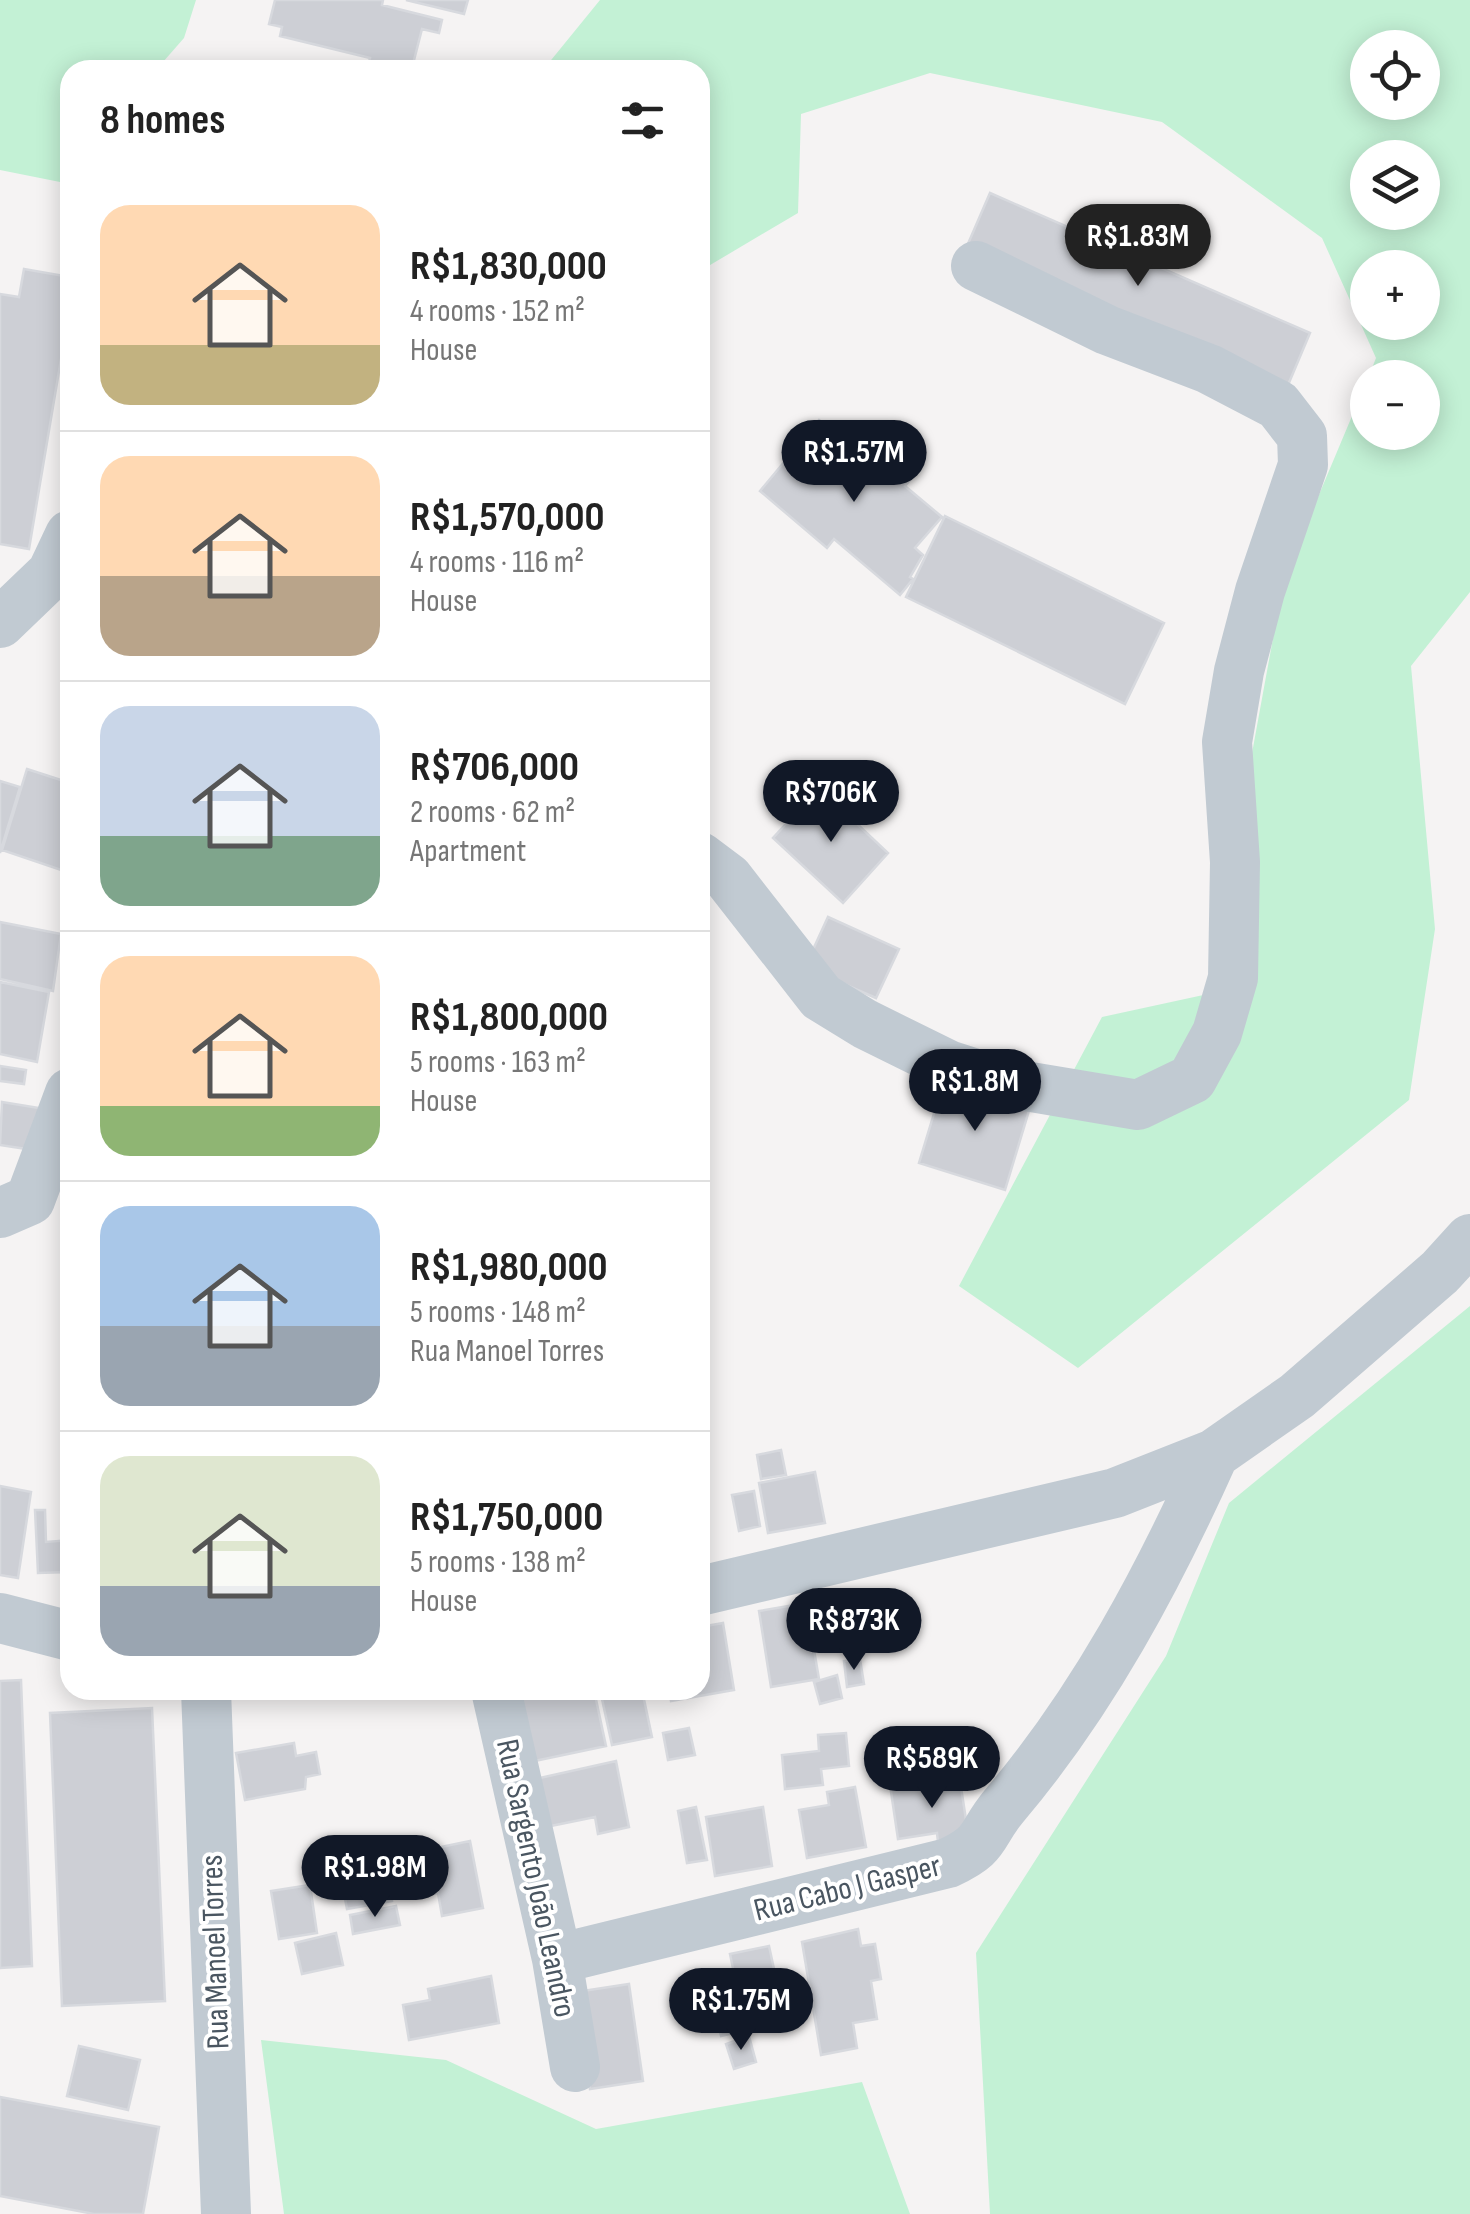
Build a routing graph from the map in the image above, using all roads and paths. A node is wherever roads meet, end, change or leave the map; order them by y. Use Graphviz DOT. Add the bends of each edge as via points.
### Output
graph roads {
  1 [pos="976,266"];
  2 [pos="60,556"];
  3 [pos="0,623"];
  4 [pos="710,864"];
  5 [pos="60,1119"];
  6 [pos="0,1213"];
  7 [pos="1470,1239"];
  8 [pos="1214,1454"];
  9 [pos="710,1588"];
  10 [pos="0,1618"];
  11 [pos="60,1633"];
  12 [pos="206,1700"];
  13 [pos="498,1700"];
  14 [pos="558,1959"];
  15 [pos="575,2067"];
  16 [pos="226,2214"];
  1 -- 4 [label="street" via="1107,330 1209,368 1278,405 1302,436 1303,465 1260,592 1227,742 1233,978 1217,1033 1192,1080 1138,1104 1001,1082 948,1064 821,997 728,878"];
  2 -- 3 [label="street"];
  5 -- 6 [label="street" via="30,1200"];
  7 -- 8 [label="street" via="1297,1396"];
  8 -- 9 [label="street" via="1115,1493"];
  8 -- 14 [label="street, Rua Cabo J Gasper" via="1169,1556 1110,1659 979,1848 948,1863"];
  10 -- 11 [label="street"];
  12 -- 16 [label="street, Rua Manoel Torres"];
  13 -- 14 [label="street, Rua Sargento João Leandro"];
  14 -- 15 [label="street, Rua Sargento João Leandro"];
}
